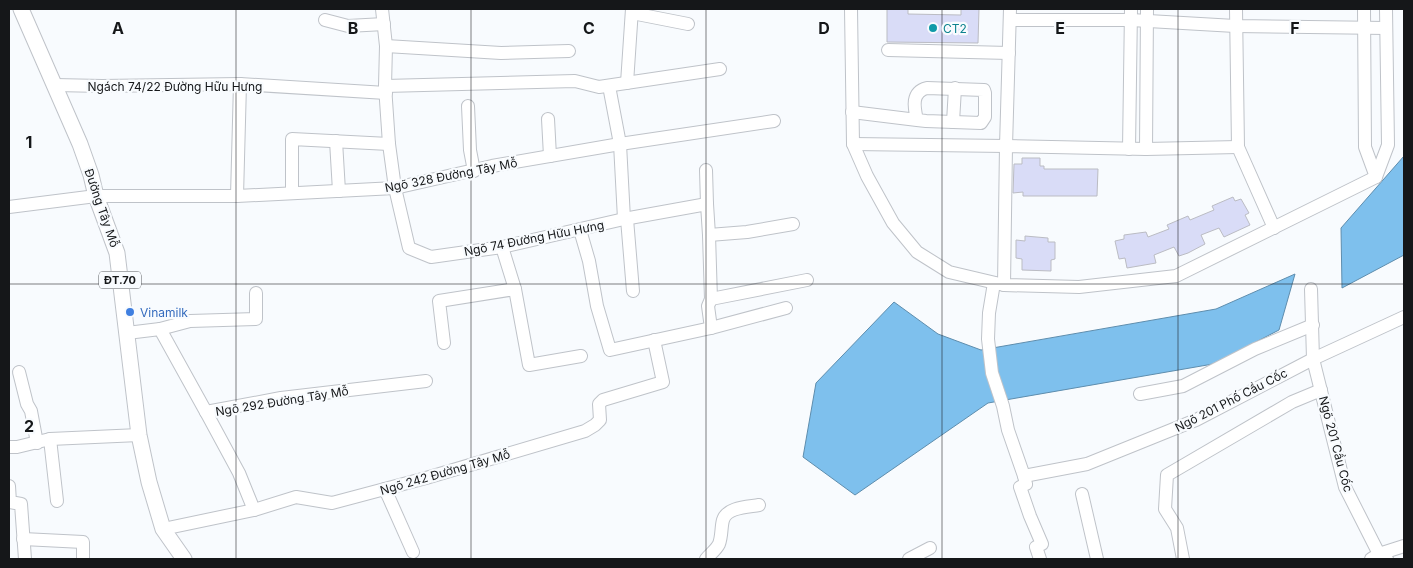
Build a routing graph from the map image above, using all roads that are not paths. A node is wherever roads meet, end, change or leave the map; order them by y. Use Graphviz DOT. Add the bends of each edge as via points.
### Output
graph roads {
  1 [pos="22,9"];
  2 [pos="382,9"];
  3 [pos="851,9"];
  4 [pos="1236,9"];
  5 [pos="1364,9"];
  6 [pos="1386,9"];
  7 [pos="632,11"];
  8 [pos="1010,14"];
  9 [pos="1052,14"];
  10 [pos="1131,14"];
  11 [pos="1147,15"];
  12 [pos="325,20"];
  13 [pos="384,24"];
  14 [pos="688,24"];
  15 [pos="1236,26"];
  16 [pos="1365,28"];
  17 [pos="1386,28"];
  18 [pos="386,46"];
  19 [pos="888,50"];
  20 [pos="569,51"];
  21 [pos="1009,53"];
  22 [pos="720,68"];
  23 [pos="627,83"];
  24 [pos="240,84"];
  25 [pos="55,85"];
  26 [pos="608,86"];
  27 [pos="955,88"];
  28 [pos="385,89"];
  29 [pos="468,106"];
  30 [pos="852,112"];
  31 [pos="548,119"];
  32 [pos="918,120"];
  33 [pos="774,121"];
  34 [pos="953,122"];
  35 [pos="336,141"];
  36 [pos="389,144"];
  37 [pos="620,144"];
  38 [pos="853,144"];
  39 [pos="1006,146"];
  40 [pos="1238,147"];
  41 [pos="1129,149"];
  42 [pos="1146,149"];
  43 [pos="550,156"];
  44 [pos="706,170"];
  45 [pos="474,171"];
  46 [pos="1376,177"];
  47 [pos="395,188"];
  48 [pos="340,191"];
  49 [pos="292,193"];
  50 [pos="96,196"];
  51 [pos="237,196"];
  52 [pos="707,204"];
  53 [pos="9,207"];
  54 [pos="625,219"];
  55 [pos="793,224"];
  56 [pos="1274,228"];
  57 [pos="580,230"];
  58 [pos="709,235"];
  59 [pos="502,247"];
  60 [pos="807,280"];
  61 [pos="999,284"];
  62 [pos="515,289"];
  63 [pos="1311,289"];
  64 [pos="633,291"];
  65 [pos="256,293"];
  66 [pos="711,299"];
  67 [pos="786,308"];
  68 [pos="1404,317"];
  69 [pos="1312,325"];
  70 [pos="711,328"];
  71 [pos="160,329"];
  72 [pos="127,333"];
  73 [pos="654,340"];
  74 [pos="444,343"];
  75 [pos="581,356"];
  76 [pos="1313,358"];
  77 [pos="19,372"];
  78 [pos="426,381"];
  79 [pos="1321,390"];
  80 [pos="1140,394"];
  81 [pos="206,412"];
  82 [pos="139,435"];
  83 [pos="50,439"];
  84 [pos="37,443"];
  85 [pos="9,447"];
  86 [pos="1024,476"];
  87 [pos="9,486"];
  88 [pos="385,489"];
  89 [pos="1082,494"];
  90 [pos="57,501"];
  91 [pos="759,505"];
  92 [pos="254,510"];
  93 [pos="163,529"];
  94 [pos="24,539"];
  95 [pos="1404,546"];
  96 [pos="930,548"];
  97 [pos="414,552"];
  98 [pos="1379,557"];
  99 [pos="25,559"];
  100 [pos="83,559"];
  101 [pos="184,559"];
  102 [pos="706,559"];
  103 [pos="909,559"];
  104 [pos="1040,559"];
  105 [pos="1096,559"];
  106 [pos="1183,559"];
  1 -- 25 [label="main road, Đường Tây Mỗ / ĐT.70"];
  2 -- 13 [label="street, Ngõ 74 Đường Hữu Hưng"];
  3 -- 30 [label="street"];
  4 -- 15 [label="street"];
  5 -- 16 [label="street"];
  6 -- 17 [label="street"];
  7 -- 14 [label="street"];
  7 -- 23 [label="street"];
  8 -- 9 [label="street"];
  8 -- 21 [label="street"];
  9 -- 10 [label="street"];
  10 -- 11 [label="street"];
  10 -- 41 [label="street"];
  11 -- 15 [label="street"];
  11 -- 42 [label="street"];
  12 -- 13 [label="street" via="348,26"];
  13 -- 18 [label="street, Ngõ 74 Đường Hữu Hưng"];
  15 -- 16 [label="street"];
  15 -- 40 [label="street"];
  16 -- 17 [label="street"];
  16 -- 46 [label="street" via="1365,146"];
  17 -- 46 [label="street" via="1388,145"];
  18 -- 20 [label="street" via="501,53"];
  18 -- 28 [label="street, Ngõ 74 Đường Hữu Hưng"];
  19 -- 21 [label="street"];
  21 -- 39 [label="street"];
  22 -- 23 [label="street, Ngách 74/22 Đường Hữu Hưng"];
  23 -- 26 [label="street, Ngách 74/22 Đường Hữu Hưng"];
  24 -- 25 [label="street, Ngách 74/22 Đường Hữu Hưng"];
  24 -- 28 [label="street, Ngách 74/22 Đường Hữu Hưng"];
  24 -- 51 [label="street"];
  25 -- 50 [label="main road, Đường Tây Mỗ / ĐT.70" via="80,144"];
  26 -- 28 [label="street, Ngách 74/22 Đường Hữu Hưng" via="575,81"];
  26 -- 37 [label="street"];
  27 -- 32 [label="street" via="921,89 915,98"];
  27 -- 34 [label="street"];
  27 -- 34 [label="street" via="984,90 985,117 981,123"];
  28 -- 36 [label="street, Ngõ 74 Đường Hữu Hưng"];
  29 -- 45 [label="street"];
  30 -- 32 [label="street"];
  30 -- 38 [label="street"];
  31 -- 43 [label="street"];
  32 -- 34 [label="street"];
  33 -- 37 [label="street, Ngõ 328 Đường Tây Mỗ"];
  35 -- 36 [label="street"];
  35 -- 48 [label="street"];
  35 -- 49 [label="street" via="292,139"];
  36 -- 47 [label="street, Ngõ 74 Đường Hữu Hưng"];
  37 -- 43 [label="street, Ngõ 328 Đường Tây Mỗ"];
  37 -- 54 [label="street"];
  38 -- 39 [label="street"];
  38 -- 61 [label="street" via="893,223 917,252 949,272"];
  39 -- 41 [label="street"];
  39 -- 61 [label="street"];
  40 -- 42 [label="street"];
  40 -- 56 [label="street"];
  41 -- 42 [label="street"];
  43 -- 45 [label="street, Ngõ 328 Đường Tây Mỗ"];
  44 -- 52 [label="street"];
  45 -- 47 [label="street, Ngõ 328 Đường Tây Mỗ"];
  46 -- 56 [label="street"];
  47 -- 48 [label="street, Ngõ 328 Đường Tây Mỗ"];
  47 -- 59 [label="street, Ngõ 74 Đường Hữu Hưng" via="408,248 431,257"];
  48 -- 49 [label="street, Ngõ 328 Đường Tây Mỗ"];
  49 -- 51 [label="street, Ngõ 328 Đường Tây Mỗ"];
  50 -- 51 [label="street, Ngõ 328 Đường Tây Mỗ"];
  50 -- 53 [label="street, Ngõ 328 Đường Tây Mỗ"];
  50 -- 72 [label="main road, Đường Tây Mỗ / ĐT.70" via="117,253"];
  52 -- 54 [label="street, Ngõ 74 Đường Hữu Hưng"];
  52 -- 58 [label="street"];
  54 -- 57 [label="street, Ngõ 74 Đường Hữu Hưng"];
  54 -- 64 [label="street"];
  55 -- 58 [label="street"];
  56 -- 61 [label="street" via="1176,276 1079,287"];
  57 -- 59 [label="street, Ngõ 74 Đường Hữu Hưng"];
  57 -- 73 [label="street" via="610,350"];
  58 -- 66 [label="street"];
  59 -- 62 [label="street"];
  60 -- 66 [label="street"];
  61 -- 86 [label="street" via="989,314 992,373"];
  62 -- 74 [label="street" via="438,301"];
  62 -- 75 [label="street" via="529,365"];
  63 -- 69 [label="street, Ngõ 201 Cầu Cốc"];
  65 -- 71 [label="street" via="256,319 190,321"];
  66 -- 70 [label="street" via="708,306"];
  67 -- 70 [label="street"];
  68 -- 76 [label="street, Ngõ 201 Phố Cầu Cốc"];
  69 -- 76 [label="street, Ngõ 201 Cầu Cốc"];
  69 -- 80 [label="street" via="1255,349 1183,386"];
  70 -- 73 [label="street"];
  71 -- 72 [label="street"];
  71 -- 81 [label="street, Ngõ 292 Đường Tây Mỗ"];
  72 -- 82 [label="main road, Đường Tây Mỗ / ĐT.70"];
  73 -- 88 [label="street, Ngõ 242 Đường Tây Mỗ" via="663,382 603,400 599,404 600,420 585,431"];
  76 -- 79 [label="street, Ngõ 201 Cầu Cốc"];
  76 -- 86 [label="street, Ngõ 201 Phố Cầu Cốc" via="1196,420 1086,464"];
  77 -- 84 [label="street"];
  78 -- 81 [label="street, Ngõ 292 Đường Tây Mỗ" via="280,398"];
  79 -- 98 [label="street, Ngõ 201 Cầu Cốc" via="1345,487"];
  79 -- 106 [label="street" via="1292,402 1167,475 1165,509 1177,528"];
  81 -- 92 [label="street" via="239,472"];
  82 -- 83 [label="street"];
  82 -- 93 [label="main road, Đường Tây Mỗ / ĐT.70"];
  83 -- 84 [label="street"];
  83 -- 90 [label="street"];
  84 -- 85 [label="street"];
  86 -- 104 [label="street" via="1026,484 1020,487 1042,544 1036,547"];
  87 -- 94 [label="street" via="10,502 21,504"];
  88 -- 92 [label="street, Ngõ 242 Đường Tây Mỗ" via="332,503 296,497"];
  88 -- 97 [label="street"];
  89 -- 105 [label="street"];
  91 -- 102 [label="street" via="726,513 720,543"];
  92 -- 93 [label="street, Ngõ 242 Đường Tây Mỗ"];
  93 -- 101 [label="main road, Đường Tây Mỗ / ĐT.70"];
  94 -- 99 [label="street"];
  94 -- 100 [label="street" via="83,542"];
  95 -- 98 [label="street"];
  96 -- 103 [label="street"];
}
